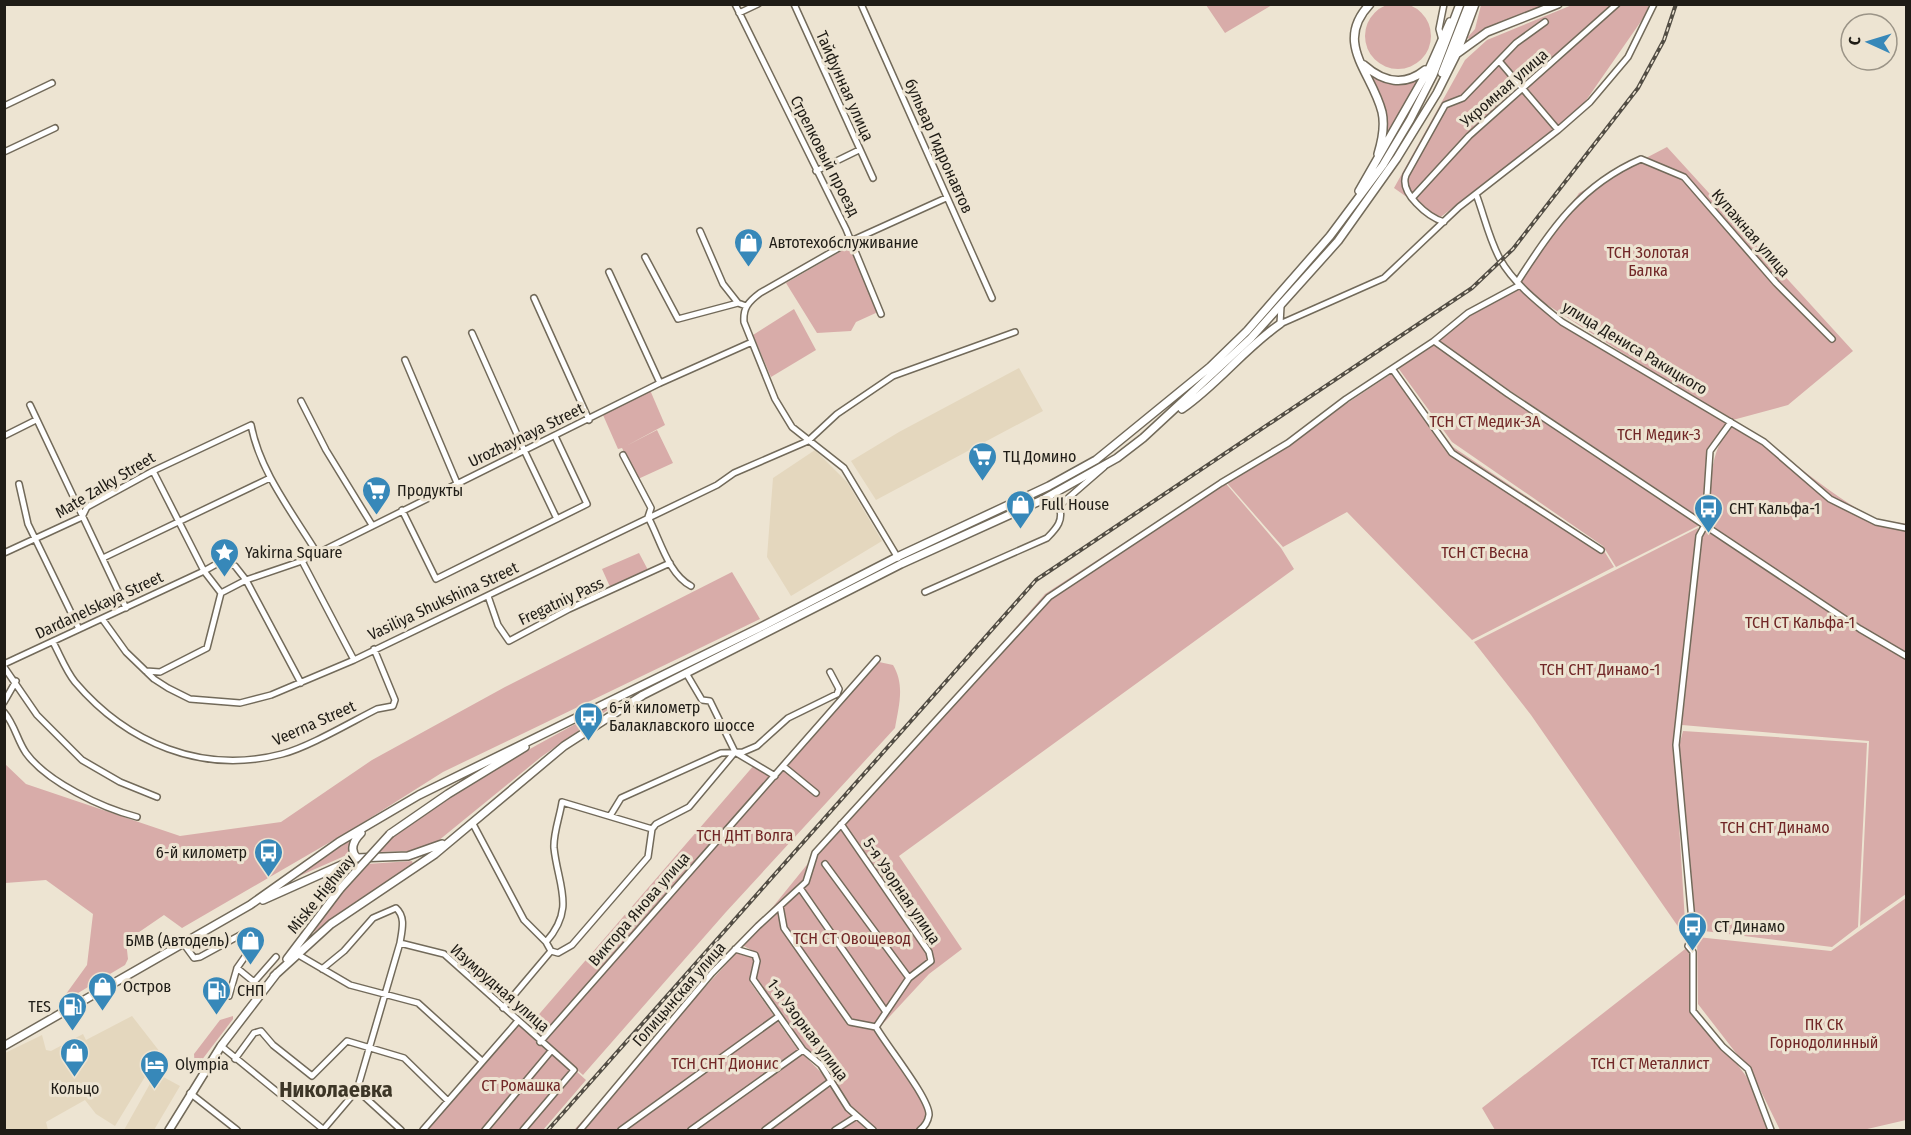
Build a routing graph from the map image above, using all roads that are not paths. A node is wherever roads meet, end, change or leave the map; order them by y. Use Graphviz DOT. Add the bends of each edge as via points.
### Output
graph roads {
  1 [pos="735,4"];
  2 [pos="758,4"];
  3 [pos="794,4"];
  4 [pos="861,4"];
  5 [pos="1370,4"];
  6 [pos="1444,4"];
  7 [pos="1469,4"];
  8 [pos="1475,4"];
  9 [pos="1557,4"];
  10 [pos="1617,4"];
  11 [pos="1654,4"];
  12 [pos="1459,6"];
  13 [pos="739,14"];
  14 [pos="1545,22"];
  15 [pos="1442,40"];
  16 [pos="1456,55"];
  17 [pos="1359,60"];
  18 [pos="1500,62"];
  19 [pos="1430,67"];
  20 [pos="52,83"];
  21 [pos="1523,90"];
  22 [pos="4,106"];
  23 [pos="1422,117"];
  24 [pos="55,128"];
  25 [pos="1558,130"];
  26 [pos="860,150"];
  27 [pos="4,152"];
  28 [pos="1374,168"];
  29 [pos="816,171"];
  30 [pos="873,178"];
  31 [pos="1476,194"];
  32 [pos="1413,196"];
  33 [pos="946,198"];
  34 [pos="1341,222"];
  35 [pos="1444,222"];
  36 [pos="700,231"];
  37 [pos="851,241"];
  38 [pos="645,256"];
  39 [pos="609,272"];
  40 [pos="1519,283"];
  41 [pos="534,298"];
  42 [pos="992,298"];
  43 [pos="738,303"];
  44 [pos="1281,305"];
  45 [pos="746,306"];
  46 [pos="881,314"];
  47 [pos="1280,324"];
  48 [pos="1015,332"];
  49 [pos="472,333"];
  50 [pos="1832,339"];
  51 [pos="1434,341"];
  52 [pos="752,342"];
  53 [pos="405,360"];
  54 [pos="1393,370"];
  55 [pos="660,383"];
  56 [pos="300,401"];
  57 [pos="30,405"];
  58 [pos="1172,414"];
  59 [pos="36,420"];
  60 [pos="589,420"];
  61 [pos="1731,422"];
  62 [pos="4,436"];
  63 [pos="555,436"];
  64 [pos="808,441"];
  65 [pos="524,450"];
  66 [pos="624,455"];
  67 [pos="1107,464"];
  68 [pos="153,471"];
  69 [pos="270,478"];
  70 [pos="457,483"];
  71 [pos="19,484"];
  72 [pos="1049,486"];
  73 [pos="1042,500"];
  74 [pos="1059,506"];
  75 [pos="402,510"];
  76 [pos="82,517"];
  77 [pos="648,517"];
  78 [pos="557,519"];
  79 [pos="179,521"];
  80 [pos="372,525"];
  81 [pos="1705,525"];
  82 [pos="1906,528"];
  83 [pos="35,540"];
  84 [pos="1601,550"];
  85 [pos="4,553"];
  86 [pos="317,553"];
  87 [pos="897,557"];
  88 [pos="103,558"];
  89 [pos="302,561"];
  90 [pos="670,563"];
  91 [pos="901,564"];
  92 [pos="204,571"];
  93 [pos="246,580"];
  94 [pos="691,586"];
  95 [pos="926,592"];
  96 [pos="220,593"];
  97 [pos="488,596"];
  98 [pos="126,608"];
  99 [pos="103,620"];
  100 [pos="79,629"];
  101 [pos="53,642"];
  102 [pos="374,649"];
  103 [pos="1906,656"];
  104 [pos="877,659"];
  105 [pos="354,660"];
  106 [pos="4,665"];
  107 [pos="146,671"];
  108 [pos="830,672"];
  109 [pos="686,673"];
  110 [pos="16,681"];
  111 [pos="301,683"];
  112 [pos="4,702"];
  113 [pos="4,712"];
  114 [pos="550,732"];
  115 [pos="735,752"];
  116 [pos="783,766"];
  117 [pos="775,777"];
  118 [pos="816,794"];
  119 [pos="157,797"];
  120 [pos="610,816"];
  121 [pos="137,817"];
  122 [pos="473,824"];
  123 [pos="841,824"];
  124 [pos="369,825"];
  125 [pos="652,829"];
  126 [pos="457,836"];
  127 [pos="357,858"];
  128 [pos="825,864"];
  129 [pos="800,888"];
  130 [pos="250,905"];
  131 [pos="780,906"];
  132 [pos="546,942"];
  133 [pos="400,943"];
  134 [pos="183,944"];
  135 [pos="735,949"];
  136 [pos="550,951"];
  137 [pos="297,954"];
  138 [pos="276,957"];
  139 [pos="237,968"];
  140 [pos="322,969"];
  141 [pos="274,976"];
  142 [pos="909,978"];
  143 [pos="384,994"];
  144 [pos="229,996"];
  145 [pos="503,1008"];
  146 [pos="886,1012"];
  147 [pos="779,1016"];
  148 [pos="517,1022"];
  149 [pos="876,1027"];
  150 [pos="540,1042"];
  151 [pos="4,1046"];
  152 [pos="221,1046"];
  153 [pos="368,1048"];
  154 [pos="803,1050"];
  155 [pos="551,1052"];
  156 [pos="235,1059"];
  157 [pos="482,1061"];
  158 [pos="831,1081"];
  159 [pos="357,1090"];
  160 [pos="190,1093"];
  161 [pos="448,1101"];
  162 [pos="856,1116"];
  163 [pos="323,1130"];
  164 [pos="169,1131"];
  165 [pos="237,1131"];
  166 [pos="401,1131"];
  167 [pos="423,1131"];
  168 [pos="485,1131"];
  169 [pos="523,1131"];
  170 [pos="580,1131"];
  171 [pos="621,1131"];
  172 [pos="691,1131"];
  173 [pos="765,1131"];
  174 [pos="835,1131"];
  175 [pos="873,1131"];
  176 [pos="920,1131"];
  177 [pos="1771,1131"];
  1 -- 13 [label="street, Стрелковый проезд"];
  2 -- 13 [label="street"];
  3 -- 26 [label="street, Тайфунная улица"];
  4 -- 33 [label="street, бульвар Гидронавтов"];
  5 -- 17 [label="main road" via="1354,30 1353,44"];
  6 -- 15 [label="street" via="1439,29"];
  7 -- 23 [label="main road"];
  8 -- 16 [label="main road"];
  9 -- 16 [label="main road" via="1487,32"];
  10 -- 21 [label="street, Укромная улица"];
  11 -- 25 [label="street" via="1628,57 1590,102"];
  12 -- 15 [label="main road"];
  12 -- 34 [label="main road" via="1410,120"];
  13 -- 29 [label="street, Стрелковый проезд"];
  14 -- 18 [label="street"];
  15 -- 19 [label="main road"];
  16 -- 23 [label="main road"];
  17 -- 19 [label="main road" via="1376,75 1395,82 1415,78"];
  17 -- 28 [label="main road" via="1383,114"];
  18 -- 21 [label="street"];
  18 -- 32 [label="street" via="1463,98 1445,105 1403,182"];
  19 -- 28 [label="main road"];
  20 -- 22 [label="street"];
  21 -- 25 [label="street"];
  21 -- 32 [label="street, Укромная улица" via="1469,136"];
  23 -- 44 [label="main road" via="1338,241"];
  24 -- 27 [label="street"];
  25 -- 31 [label="street"];
  26 -- 29 [label="street"];
  26 -- 30 [label="street, Тайфунная улица"];
  28 -- 34 [label="main road"];
  29 -- 37 [label="street, Стрелковый проезд"];
  31 -- 35 [label="street"];
  31 -- 40 [label="street, улица Дениса Ракицкого" via="1500,260"];
  32 -- 35 [label="street" via="1424,212"];
  33 -- 37 [label="street"];
  33 -- 42 [label="street, бульвар Гидронавтов"];
  34 -- 72 [label="main road" via="1247,332 1184,391 1096,460"];
  35 -- 47 [label="street" via="1384,278"];
  36 -- 43 [label="street" via="723,284"];
  37 -- 45 [label="street" via="760,293"];
  37 -- 46 [label="street, Стрелковый проезд"];
  38 -- 43 [label="street" via="678,319"];
  39 -- 55 [label="street"];
  40 -- 50 [label="street, Купажная улица" via="1550,231 1589,189 1614,170 1641,159 1684,177 1776,283"];
  40 -- 51 [label="street" via="1468,313"];
  40 -- 61 [label="street, улица Дениса Ракицкого" via="1562,322"];
  41 -- 60 [label="street"];
  43 -- 45 [label="street"];
  44 -- 47 [label="street"];
  44 -- 58 [label="main road"];
  45 -- 52 [label="street" via="744,322"];
  47 -- 58 [label="main road" via="1203,394"];
  48 -- 64 [label="street, Vasiliya Shukshina Street" via="893,376 837,414"];
  49 -- 65 [label="street"];
  51 -- 54 [label="street"];
  51 -- 81 [label="street"];
  52 -- 55 [label="street, Urozhaynaya Street"];
  52 -- 64 [label="street" via="775,399 792,427"];
  53 -- 70 [label="street"];
  54 -- 84 [label="street" via="1452,453"];
  54 -- 123 [label="street" via="1346,399 1288,443 1049,597"];
  55 -- 60 [label="street, Urozhaynaya Street"];
  56 -- 80 [label="street"];
  57 -- 59 [label="street"];
  58 -- 67 [label="main road"];
  59 -- 62 [label="street"];
  59 -- 76 [label="street"];
  60 -- 63 [label="street, Urozhaynaya Street"];
  61 -- 81 [label="street" via="1710,451"];
  61 -- 82 [label="street, улица Дениса Ракицкого" via="1764,442 1830,499 1876,522"];
  63 -- 65 [label="street, Urozhaynaya Street"];
  63 -- 78 [label="street" via="587,504"];
  64 -- 77 [label="street, Vasiliya Shukshina Street" via="756,462"];
  64 -- 87 [label="street" via="844,468"];
  65 -- 70 [label="street, Urozhaynaya Street"];
  65 -- 78 [label="street"];
  66 -- 77 [label="street" via="651,508"];
  67 -- 73 [label="main road"];
  67 -- 74 [label="street"];
  68 -- 69 [label="street, Mate Zalky Street" via="251,425"];
  68 -- 76 [label="street, Mate Zalky Street" via="87,507"];
  68 -- 79 [label="street"];
  69 -- 79 [label="street"];
  69 -- 86 [label="street"];
  70 -- 75 [label="street, Urozhaynaya Street"];
  71 -- 83 [label="street"];
  72 -- 73 [label="main road"];
  72 -- 87 [label="main road"];
  73 -- 74 [label="street" via="1051,507"];
  73 -- 91 [label="main road"];
  74 -- 95 [label="street" via="1059,526 1047,538"];
  75 -- 78 [label="street" via="436,579"];
  75 -- 80 [label="street, Urozhaynaya Street"];
  76 -- 83 [label="street, Mate Zalky Street"];
  76 -- 88 [label="street"];
  77 -- 90 [label="street"];
  77 -- 97 [label="street, Vasiliya Shukshina Street"];
  79 -- 88 [label="street"];
  79 -- 92 [label="street"];
  80 -- 86 [label="street, Urozhaynaya Street"];
  81 -- 103 [label="street"];
  81 -- 177 [label="street" via="1699,536 1676,745 1693,932 1688,946 1693,952 1693,1011 1723,1047 1748,1069"];
  83 -- 85 [label="street, Mate Zalky Street"];
  83 -- 100 [label="street"];
  86 -- 89 [label="street, Urozhaynaya Street"];
  87 -- 91 [label="street"];
  87 -- 114 [label="main road"];
  88 -- 98 [label="street"];
  89 -- 93 [label="street, Urozhaynaya Street"];
  89 -- 105 [label="street"];
  90 -- 94 [label="street" via="680,580"];
  90 -- 97 [label="street, Fregatniy Pass" via="509,641 498,625"];
  91 -- 109 [label="main road"];
  92 -- 93 [label="street" via="224,562 235,566"];
  92 -- 96 [label="street"];
  92 -- 98 [label="street, Dardanelskaya Street"];
  93 -- 96 [label="street"];
  93 -- 111 [label="street"];
  96 -- 107 [label="street" via="207,648 160,672"];
  97 -- 102 [label="street, Vasiliya Shukshina Street"];
  98 -- 99 [label="street, Dardanelskaya Street"];
  99 -- 100 [label="street, Dardanelskaya Street"];
  99 -- 107 [label="street, Vasiliya Shukshina Street" via="116,641"];
  100 -- 101 [label="street, Dardanelskaya Street"];
  101 -- 102 [label="street, Veerna Street" via="73,680 124,728 161,748 211,760 251,760 285,753 377,709 393,706 395,700"];
  101 -- 106 [label="street, Dardanelskaya Street"];
  102 -- 105 [label="street, Vasiliya Shukshina Street"];
  104 -- 116 [label="street, Виктора Янова улица"];
  105 -- 111 [label="street, Vasiliya Shukshina Street"];
  106 -- 110 [label="street"];
  107 -- 111 [label="street, Vasiliya Shukshina Street" via="190,699 212,702 240,703"];
  108 -- 115 [label="street" via="840,692 788,718 757,746"];
  109 -- 115 [label="street" via="702,700 710,700"];
  109 -- 122 [label="main road" via="643,695 564,746"];
  110 -- 112 [label="street"];
  110 -- 119 [label="street" via="37,715 82,760"];
  113 -- 121 [label="street" via="24,750 45,774"];
  114 -- 124 [label="main road" via="440,784"];
  114 -- 141 [label="main road, Miske Highway, bridge" via="390,834 340,889"];
  115 -- 117 [label="street"];
  115 -- 120 [label="street" via="721,753 621,798"];
  115 -- 125 [label="street" via="689,807"];
  116 -- 117 [label="street, Виктора Янова улица"];
  116 -- 118 [label="street"];
  117 -- 150 [label="street, Виктора Янова улица"];
  120 -- 125 [label="street"];
  120 -- 132 [label="street" via="562,802 554,847 564,892 558,928"];
  122 -- 126 [label="main road"];
  122 -- 132 [label="street" via="524,920"];
  123 -- 129 [label="street, Голицынская улица" via="815,853 806,882"];
  123 -- 142 [label="street, 5-я Узорная улица" via="929,952 932,961"];
  124 -- 127 [label="main road" via="355,839 353,853"];
  124 -- 130 [label="main road"];
  125 -- 136 [label="street" via="648,857 572,945 558,953"];
  126 -- 127 [label="main road" via="408,856"];
  126 -- 137 [label="main road" via="346,912"];
  127 -- 130 [label="main road"];
  128 -- 142 [label="street"];
  129 -- 131 [label="street, Голицынская улица"];
  129 -- 146 [label="street"];
  130 -- 134 [label="main road"];
  131 -- 135 [label="street, Голицынская улица"];
  131 -- 149 [label="street" via="784,928 850,1022"];
  132 -- 136 [label="street"];
  133 -- 140 [label="street" via="403,918 396,908 373,918"];
  133 -- 143 [label="street"];
  133 -- 145 [label="street, Изумрудная улица" via="444,954"];
  134 -- 139 [label="street" via="194,958 201,957 249,933 256,940"];
  134 -- 151 [label="main road"];
  135 -- 147 [label="street, 1-я Узорная улица" via="755,955 753,980"];
  135 -- 170 [label="street, Голицынская улица"];
  136 -- 145 [label="street"];
  137 -- 140 [label="street"];
  137 -- 141 [label="main road"];
  138 -- 139 [label="street" via="254,982"];
  139 -- 144 [label="street"];
  140 -- 143 [label="street" via="350,985"];
  141 -- 152 [label="main road, Miske Highway"];
  142 -- 146 [label="street, 5-я Узорная улица"];
  143 -- 153 [label="street"];
  143 -- 157 [label="street" via="418,1003"];
  145 -- 148 [label="street, Изумрудная улица"];
  146 -- 149 [label="street, 5-я Узорная улица"];
  147 -- 154 [label="street, 1-я Узорная улица"];
  147 -- 171 [label="street"];
  148 -- 150 [label="street, Изумрудная улица"];
  148 -- 157 [label="street"];
  149 -- 176 [label="street" via="924,1098 929,1114"];
  150 -- 155 [label="street, Изумрудная улица"];
  152 -- 156 [label="street"];
  152 -- 160 [label="main road, Miske Highway"];
  153 -- 156 [label="street" via="344,1042 312,1076 261,1031 254,1033"];
  153 -- 159 [label="street"];
  153 -- 161 [label="street" via="404,1058"];
  154 -- 158 [label="street, 1-я Узорная улица" via="821,1065"];
  154 -- 172 [label="street"];
  155 -- 168 [label="street"];
  155 -- 169 [label="street, Изумрудная улица" via="574,1070"];
  156 -- 163 [label="street"];
  157 -- 161 [label="street"];
  158 -- 162 [label="street, 1-я Узорная улица"];
  158 -- 173 [label="street"];
  159 -- 163 [label="street"];
  159 -- 166 [label="street"];
  160 -- 164 [label="main road, Miske Highway"];
  160 -- 165 [label="street"];
  161 -- 167 [label="street"];
  162 -- 174 [label="street"];
  162 -- 175 [label="street, 1-я Узорная улица"];
}
